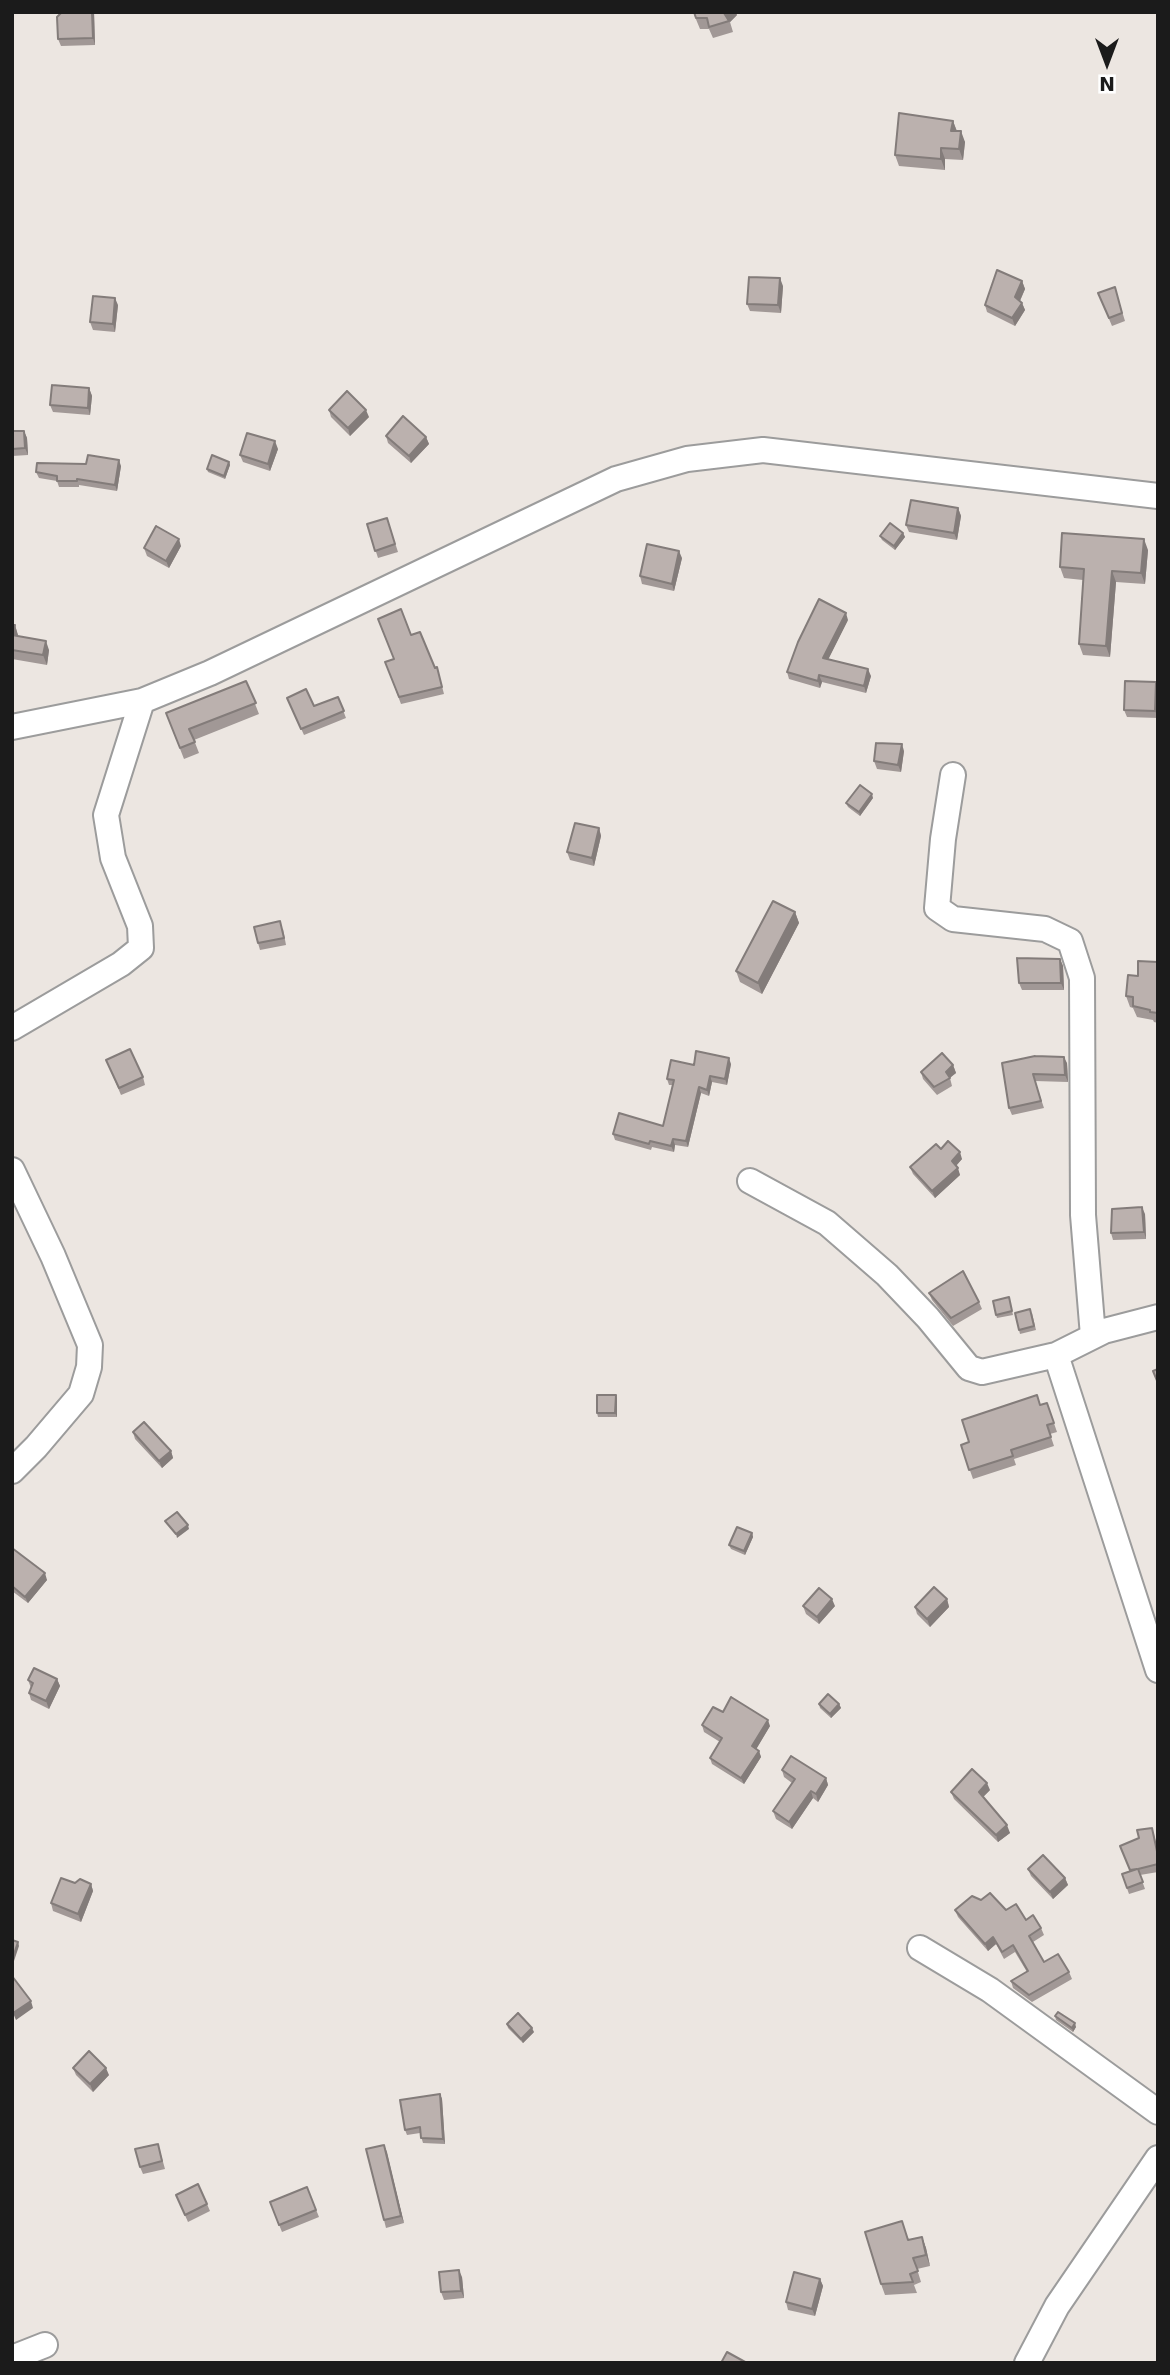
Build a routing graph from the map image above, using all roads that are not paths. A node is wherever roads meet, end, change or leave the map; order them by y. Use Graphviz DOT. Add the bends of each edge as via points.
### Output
graph roads {
  1 [pos="1158,496"];
  2 [pos="142,701"];
  3 [pos="12,727"];
  4 [pos="953,775"];
  5 [pos="12,1028"];
  6 [pos="12,1170"];
  7 [pos="750,1181"];
  8 [pos="1158,1317"];
  9 [pos="1093,1336"];
  10 [pos="1056,1355"];
  11 [pos="12,1471"];
  12 [pos="1158,1670"];
  13 [pos="920,1948"];
  14 [pos="1158,2112"];
  15 [pos="1158,2158"];
  16 [pos="45,2345"];
  17 [pos="12,2358"];
  18 [pos="1027,2363"];
  1 -- 2 [label="street" via="763,450 687,459 616,479"];
  2 -- 3 [label="street"];
  2 -- 5 [label="street" via="106,815 113,858 140,926 141,948"];
  4 -- 9 [label="street" via="937,908 953,919 1045,929 1070,941 1082,978 1083,1215"];
  6 -- 11 [label="street" via="90,1345 81,1394"];
  7 -- 10 [label="street" via="837,1231 887,1275 969,1368 982,1371"];
  8 -- 9 [label="street"];
  9 -- 10 [label="street"];
  10 -- 12 [label="street"];
  13 -- 14 [label="street" via="990,1990"];
  15 -- 18 [label="street" via="1057,2306"];
  16 -- 17 [label="street"];
}
